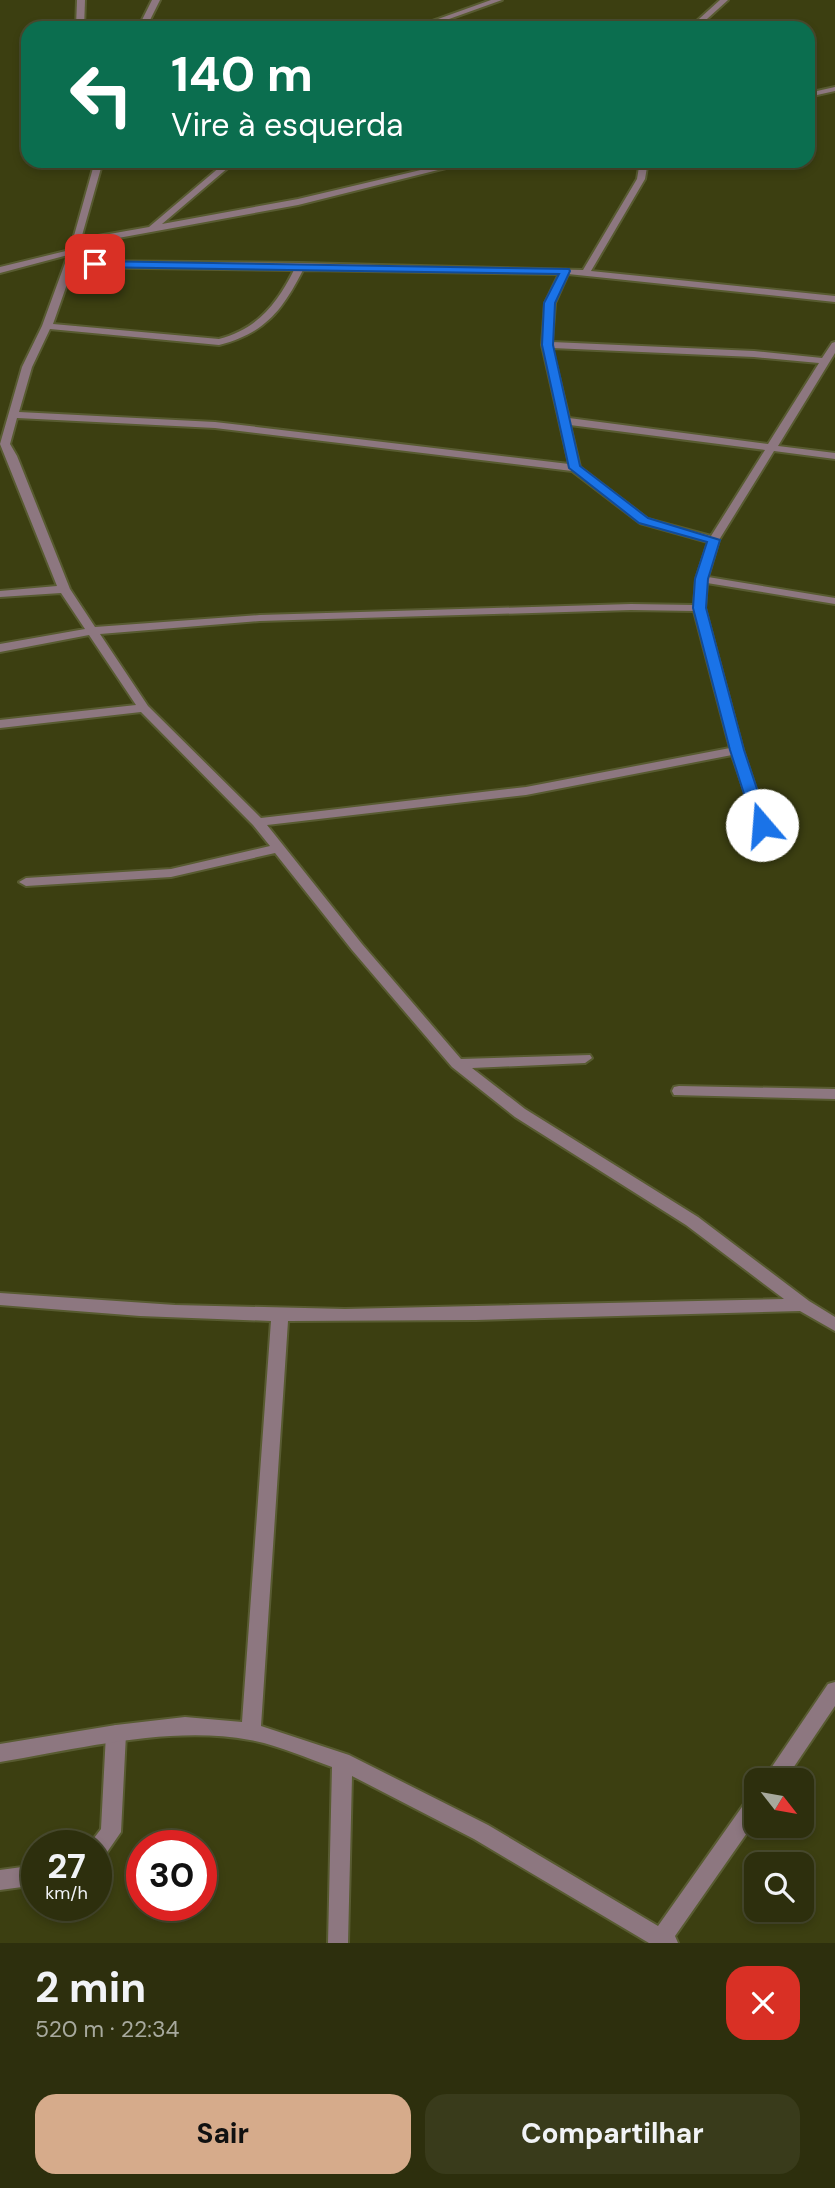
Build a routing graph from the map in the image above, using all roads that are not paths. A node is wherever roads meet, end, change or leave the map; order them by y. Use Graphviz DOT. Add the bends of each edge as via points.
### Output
graph roads {
  1 [pos="81,0"];
  2 [pos="156,0"];
  3 [pos="498,0"];
  4 [pos="724,0"];
  5 [pos="80,21"];
  6 [pos="146,21"];
  7 [pos="437,21"];
  8 [pos="701,21"];
  9 [pos="835,89"];
  10 [pos="815,93"];
  11 [pos="97,168"];
  12 [pos="224,168"];
  13 [pos="436,168"];
  14 [pos="642,168"];
  15 [pos="151,229"];
  16 [pos="74,253"];
  17 [pos="300,266"];
  18 [pos="565,271"];
  19 [pos="1,272"];
  20 [pos="586,272"];
  21 [pos="835,299"];
  22 [pos="47,326"];
  23 [pos="547,345"];
  24 [pos="831,354"];
  25 [pos="14,415"];
  26 [pos="565,421"];
  27 [pos="2,444"];
  28 [pos="774,446"];
  29 [pos="835,456"];
  30 [pos="575,468"];
  31 [pos="714,540"];
  32 [pos="702,579"];
  33 [pos="64,589"];
  34 [pos="0,594"];
  35 [pos="835,601"];
  36 [pos="699,608"];
  37 [pos="91,631"];
  38 [pos="0,648"];
  39 [pos="144,708"];
  40 [pos="0,724"];
  41 [pos="737,750"];
  42 [pos="258,822"];
  43 [pos="762,825"];
  44 [pos="279,848"];
  45 [pos="26,882"];
  46 [pos="585,1058"];
  47 [pos="457,1064"];
  48 [pos="679,1091"];
  49 [pos="835,1094"];
  50 [pos="0,1299"];
  51 [pos="803,1305"];
  52 [pos="280,1315"];
  53 [pos="835,1325"];
  54 [pos="835,1690"];
  55 [pos="251,1731"];
  56 [pos="116,1734"];
  57 [pos="0,1753"];
  58 [pos="342,1761"];
  59 [pos="781,1768"];
  60 [pos="744,1821"];
  61 [pos="111,1830"];
  62 [pos="21,1877"];
  63 [pos="0,1880"];
  64 [pos="665,1941"];
  65 [pos="338,1943"];
  1 -- 5 [label="street"];
  2 -- 6 [label="street"];
  3 -- 7 [label="street"];
  4 -- 8 [label="street"];
  9 -- 10 [label="street"];
  11 -- 16 [label="street"];
  12 -- 15 [label="street"];
  13 -- 15 [label="street" via="298,202"];
  14 -- 20 [label="street" via="641,179"];
  15 -- 16 [label="street"];
  16 -- 17 [label="street"];
  16 -- 19 [label="street"];
  16 -- 22 [label="street"];
  17 -- 18 [label="street"];
  17 -- 22 [label="street" via="282,303 238,339 207,341"];
  18 -- 20 [label="street"];
  18 -- 23 [label="street" via="550,303"];
  20 -- 21 [label="street"];
  22 -- 25 [label="street" via="27,367"];
  23 -- 24 [label="street"];
  23 -- 26 [label="street"];
  24 -- 28 [label="street"];
  25 -- 27 [label="street"];
  25 -- 30 [label="street" via="215,425"];
  26 -- 28 [label="street"];
  26 -- 30 [label="street"];
  27 -- 33 [label="street" via="12,456"];
  28 -- 29 [label="street"];
  28 -- 31 [label="street"];
  30 -- 31 [label="street" via="644,521"];
  31 -- 32 [label="street"];
  32 -- 35 [label="street"];
  32 -- 36 [label="street"];
  33 -- 34 [label="street"];
  33 -- 37 [label="street"];
  36 -- 37 [label="street" via="260,618"];
  36 -- 41 [label="street"];
  37 -- 38 [label="street"];
  37 -- 39 [label="street"];
  39 -- 40 [label="street"];
  39 -- 42 [label="street"];
  41 -- 42 [label="street" via="526,790"];
  41 -- 43 [label="street"];
  42 -- 44 [label="street"];
  44 -- 45 [label="street" via="171,873"];
  44 -- 47 [label="street"];
  46 -- 47 [label="street"];
  47 -- 51 [label="street" via="520,1113 692,1221"];
  48 -- 49 [label="street"];
  50 -- 52 [label="street" via="110,1309"];
  51 -- 52 [label="street"];
  51 -- 53 [label="street"];
  52 -- 55 [label="street"];
  54 -- 59 [label="street"];
  55 -- 56 [label="street" via="185,1726"];
  55 -- 58 [label="street"];
  56 -- 57 [label="street"];
  56 -- 61 [label="street"];
  58 -- 64 [label="street" via="481,1832"];
  58 -- 65 [label="street"];
  60 -- 64 [label="street"];
  62 -- 63 [label="street"];
}
